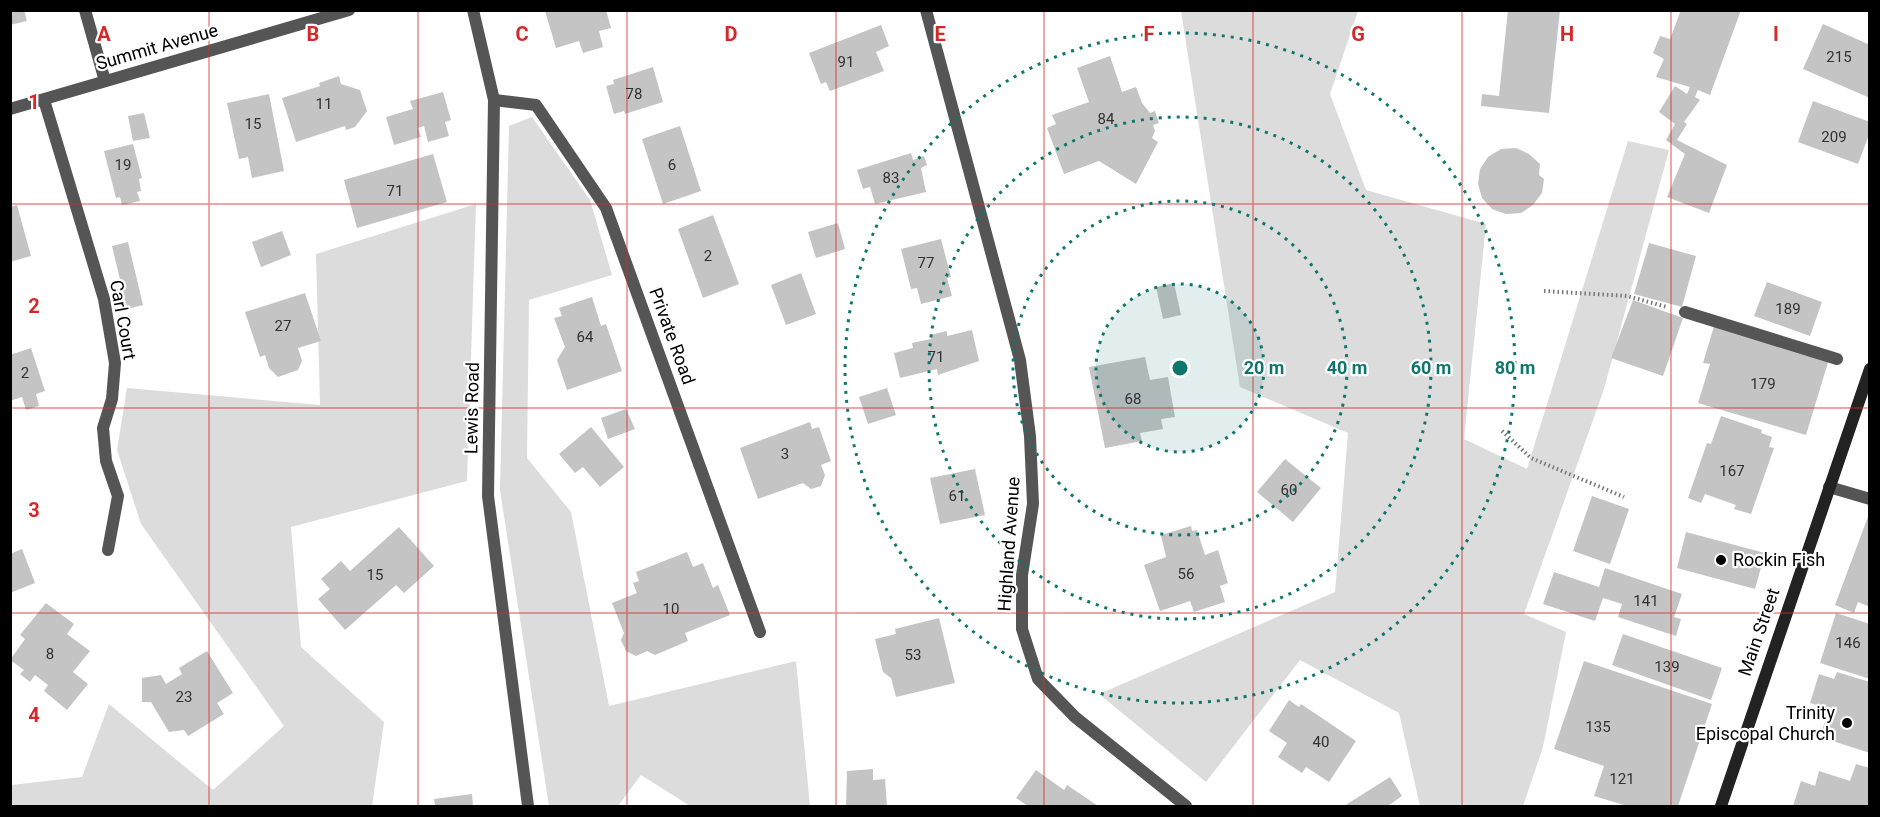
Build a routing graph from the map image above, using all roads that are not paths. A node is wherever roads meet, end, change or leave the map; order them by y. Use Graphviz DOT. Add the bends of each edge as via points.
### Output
graph roads {
  1 [pos="85,10"];
  2 [pos="349,10"];
  3 [pos="473,10"];
  4 [pos="926,10"];
  5 [pos="105,81"];
  6 [pos="44,100"];
  7 [pos="494,100"];
  8 [pos="10,110"];
  9 [pos="1685,312"];
  10 [pos="1837,359"];
  11 [pos="1869,369"];
  12 [pos="1829,487"];
  13 [pos="1869,499"];
  14 [pos="108,550"];
  15 [pos="760,632"];
  16 [pos="528,807"];
  17 [pos="1186,807"];
  18 [pos="1721,807"];
  1 -- 5 [label="street"];
  2 -- 5 [label="street, Summit Avenue"];
  3 -- 7 [label="street, Lewis Road"];
  4 -- 17 [label="street, Highland Avenue" via="1020,360 1030,436 1033,504 1022,575 1022,629 1038,679 1075,717"];
  5 -- 6 [label="street, Summit Avenue"];
  6 -- 8 [label="street, Summit Avenue"];
  6 -- 14 [label="street, Carl Court" via="104,299 115,363 112,399 103,428 106,461 118,496"];
  7 -- 15 [label="street, Private Road" via="536,105 606,208"];
  7 -- 16 [label="street, Lewis Road" via="488,496"];
  9 -- 10 [label="street"];
  11 -- 12 [label="main road, Main Street"];
  12 -- 13 [label="street"];
  12 -- 18 [label="main road, Main Street"];
}
